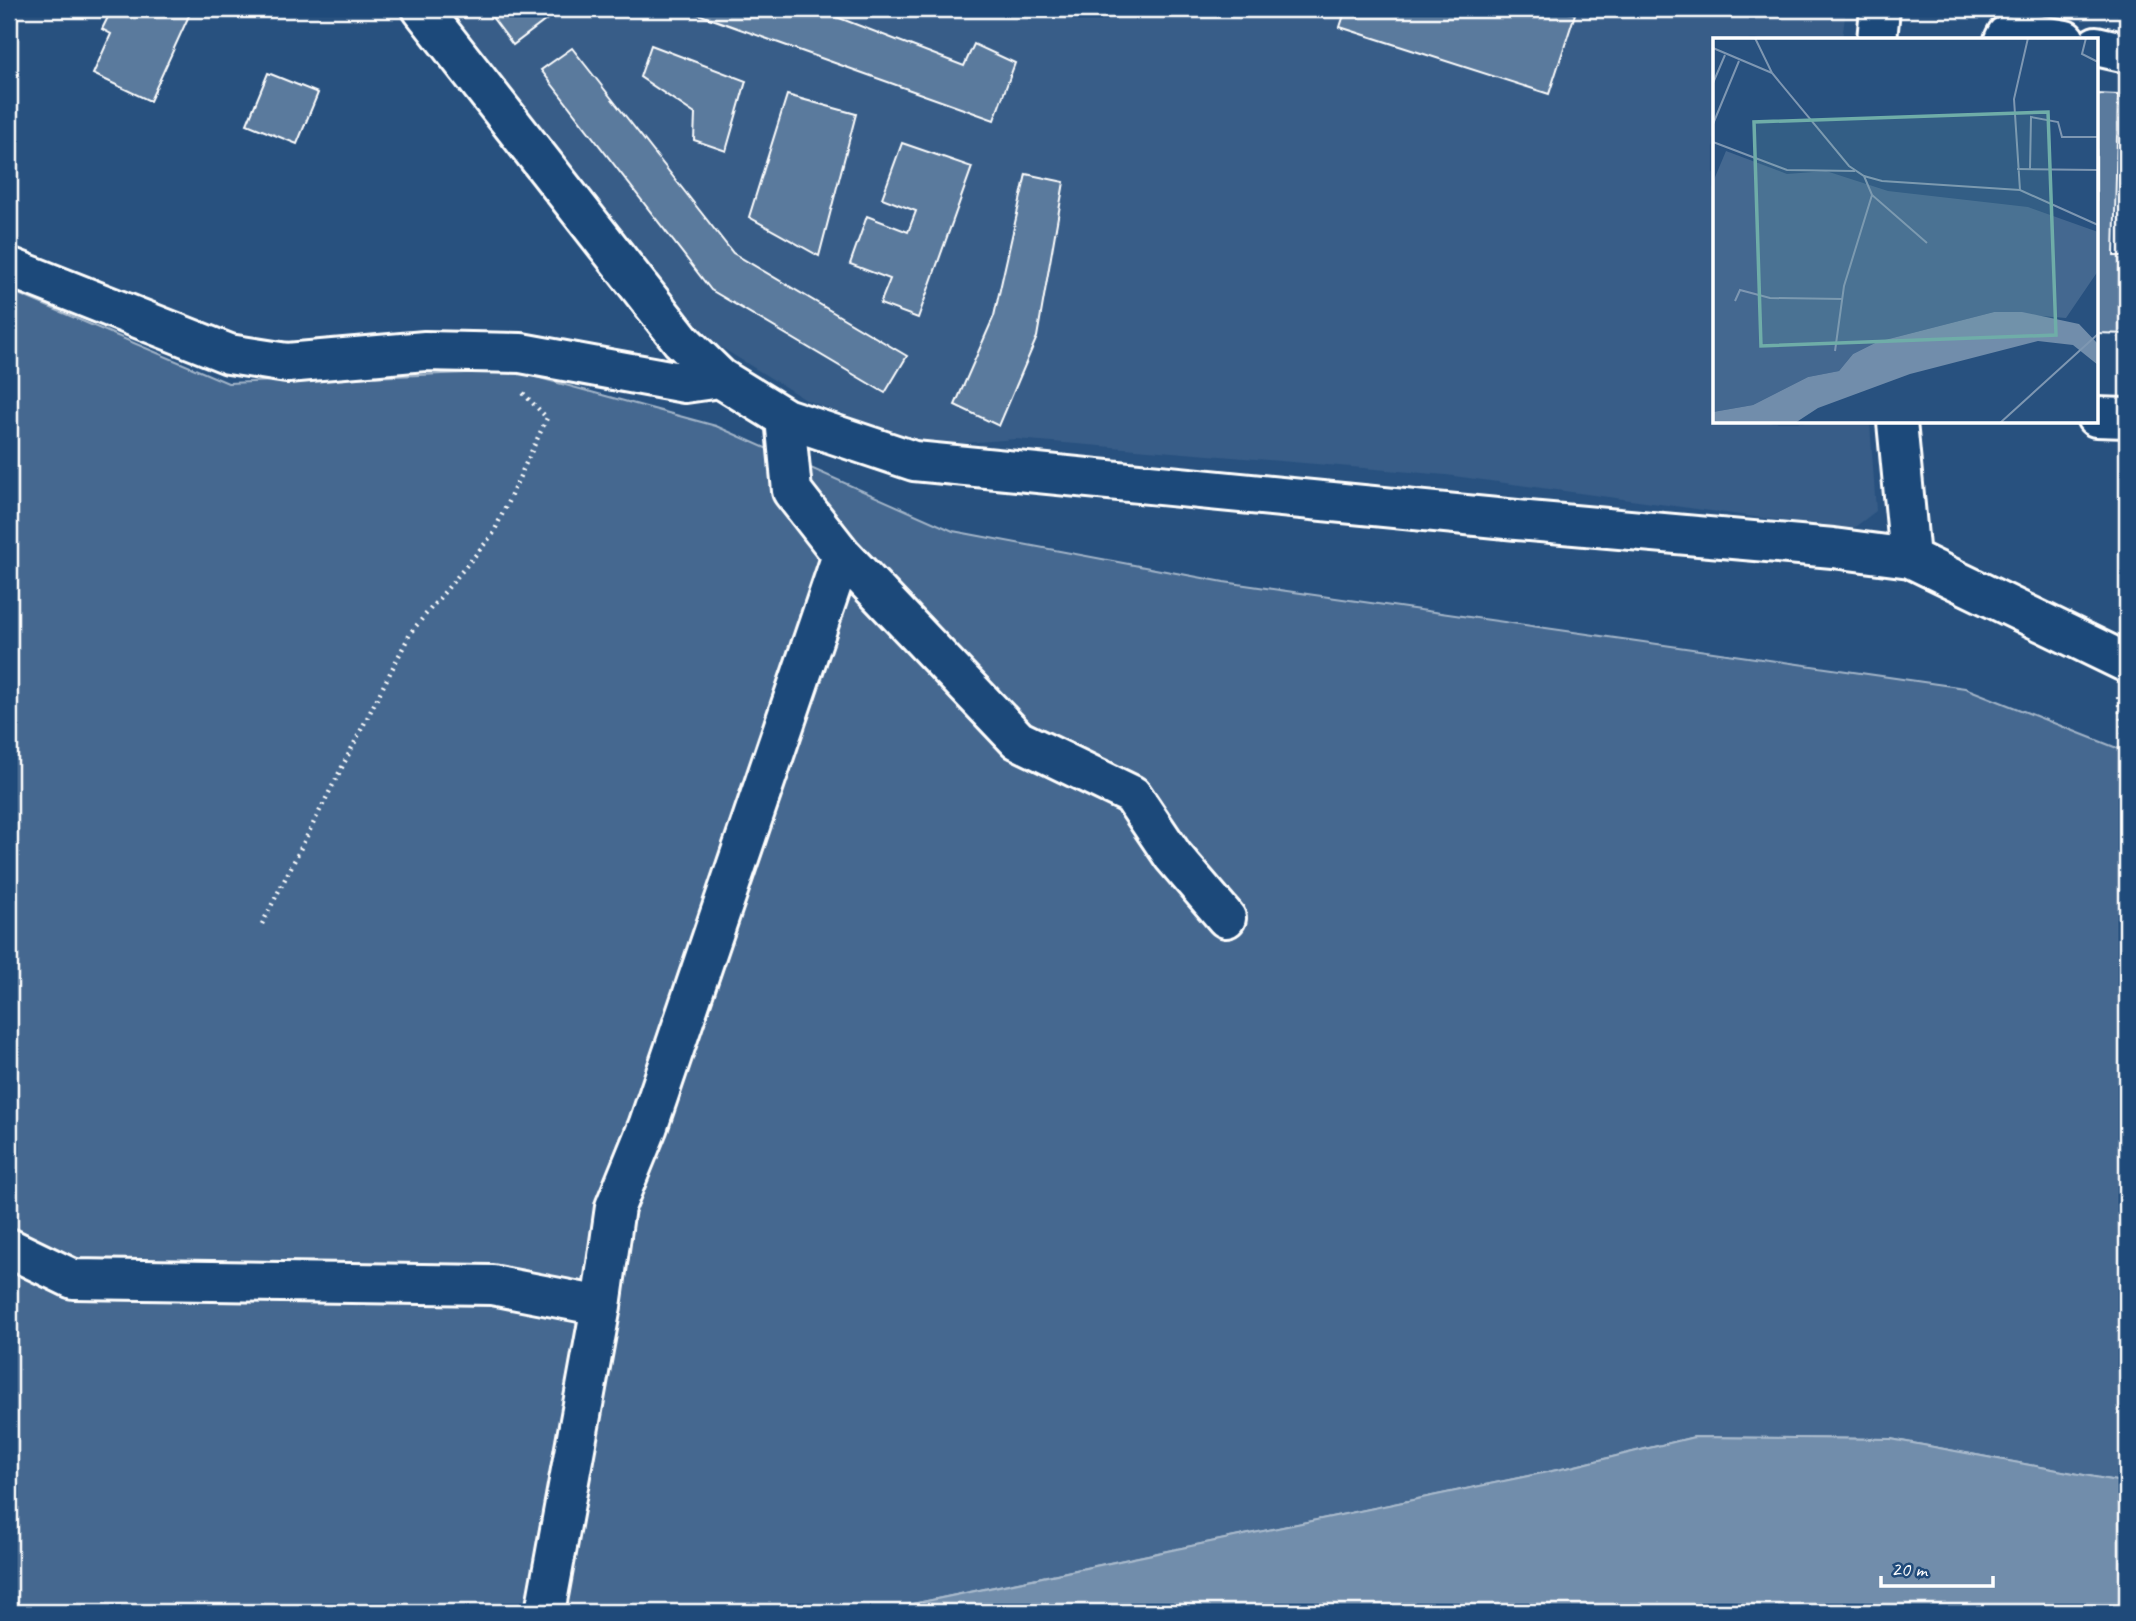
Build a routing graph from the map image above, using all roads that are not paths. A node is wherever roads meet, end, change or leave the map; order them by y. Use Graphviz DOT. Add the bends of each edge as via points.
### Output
graph roads {
  1 [pos="422,9"];
  2 [pos="1880,9"];
  3 [pos="1877,38"];
  4 [pos="2005,38"];
  5 [pos="2054,38"];
  6 [pos="2098,46"];
  7 [pos="2127,53"];
  8 [pos="9,267"];
  9 [pos="720,378"];
  10 [pos="2098,417"];
  11 [pos="785,418"];
  12 [pos="2127,418"];
  13 [pos="1897,424"];
  14 [pos="842,555"];
  15 [pos="1910,558"];
  16 [pos="2121,660"];
  17 [pos="1226,918"];
  18 [pos="9,1248"];
  19 [pos="601,1306"];
  20 [pos="545,1612"];
  1 -- 9 [label="street" via="681,340"];
  2 -- 3 [label="street"];
  4 -- 5 [label="street" via="2027,33"];
  6 -- 7 [label="street"];
  8 -- 9 [label="street" via="229,354 287,363 425,351 521,353 685,383"];
  9 -- 11 [label="street"];
  10 -- 12 [label="street"];
  11 -- 14 [label="street" via="792,491"];
  11 -- 15 [label="street" via="914,461"];
  13 -- 15 [label="street"];
  14 -- 17 [label="street" via="1018,740 1132,795 1173,856"];
  14 -- 19 [label="street" via="648,1126 615,1207"];
  15 -- 16 [label="street"];
  18 -- 19 [label="street" via="73,1279 492,1285"];
  19 -- 20 [label="street"];
}
